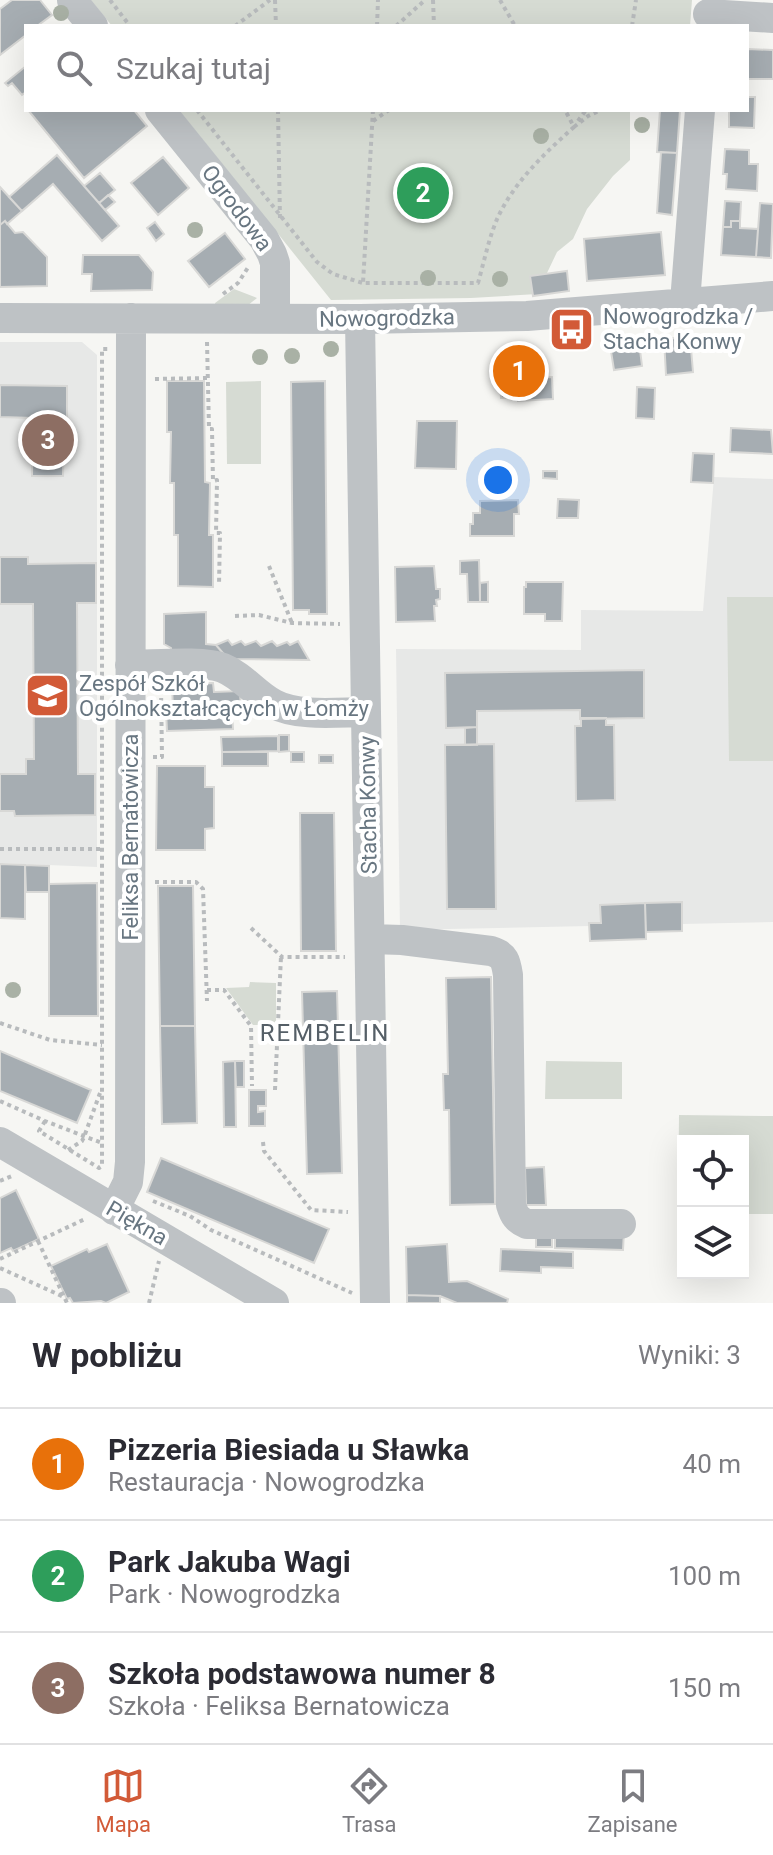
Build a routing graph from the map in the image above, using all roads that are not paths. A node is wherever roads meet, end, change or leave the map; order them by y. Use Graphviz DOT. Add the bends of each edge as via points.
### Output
graph roads {
  1 [pos="72,0"];
  2 [pos="708,13"];
  3 [pos="773,18"];
  4 [pos="91,24"];
  5 [pos="162,112"];
  6 [pos="700,112"];
  7 [pos="773,296"];
  8 [pos="685,302"];
  9 [pos="0,318"];
  10 [pos="131,318"];
  11 [pos="275,319"];
  12 [pos="360,319"];
  13 [pos="130,665"];
  14 [pos="366,712"];
  15 [pos="358,948"];
  16 [pos="0,1142"];
  17 [pos="104,1212"];
  18 [pos="621,1224"];
  19 [pos="372,1299"];
  20 [pos="274,1303"];
  1 -- 4 [label="street"];
  2 -- 3 [label="street"];
  5 -- 11 [label="street, Ogrodowa" via="264,239 275,263"];
  6 -- 8 [label="street"];
  7 -- 8 [label="street, Nowogrodzka"];
  8 -- 12 [label="street, Nowogrodzka" via="527,316"];
  9 -- 10 [label="street, Nowogrodzka"];
  10 -- 11 [label="street, Nowogrodzka"];
  10 -- 13 [label="street, Feliksa Bernatowicza"];
  11 -- 12 [label="street, Nowogrodzka"];
  12 -- 14 [label="street, Stacha Konwy"];
  13 -- 14 [label="street" via="223,668 274,705 309,712"];
  13 -- 17 [label="street, Feliksa Bernatowicza" via="130,1162 128,1182"];
  14 -- 15 [label="street, Stacha Konwy"];
  15 -- 18 [label="street" via="402,940 491,951 505,959 514,1215 527,1224"];
  15 -- 19 [label="street, Stacha Konwy"];
  16 -- 17 [label="street, Piękna"];
  17 -- 20 [label="street, Piękna"];
}
